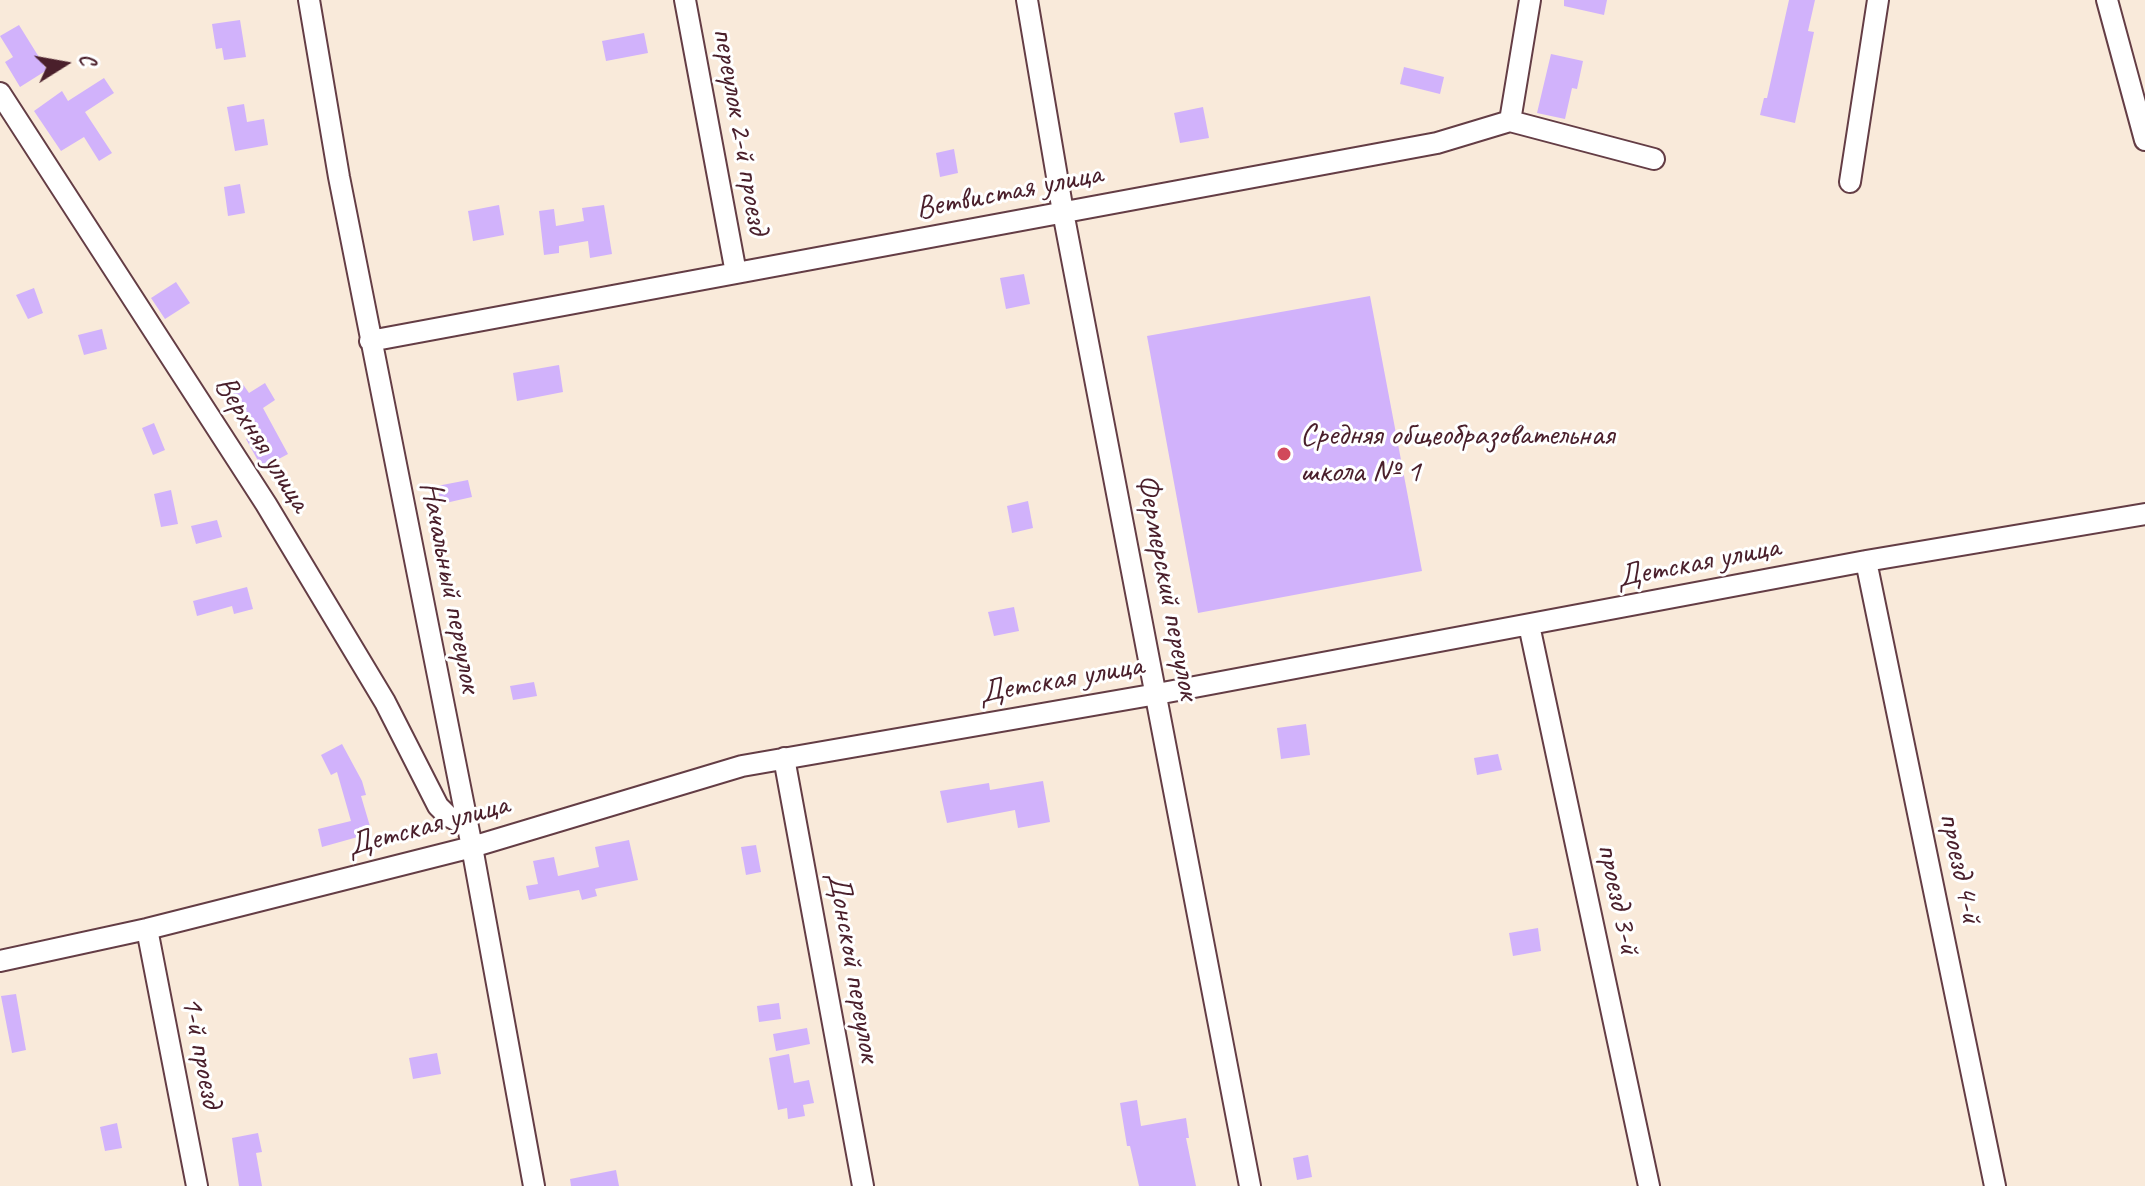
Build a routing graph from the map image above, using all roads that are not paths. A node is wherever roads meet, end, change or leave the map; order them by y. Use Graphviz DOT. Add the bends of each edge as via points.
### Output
graph roads {
  1 [pos="309,0"];
  2 [pos="685,0"];
  3 [pos="1027,0"];
  4 [pos="1530,0"];
  5 [pos="1878,0"];
  6 [pos="2107,0"];
  7 [pos="0,93"];
  8 [pos="1510,121"];
  9 [pos="2145,140"];
  10 [pos="1654,159"];
  11 [pos="1850,182"];
  12 [pos="1063,212"];
  13 [pos="736,273"];
  14 [pos="370,341"];
  15 [pos="2145,514"];
  16 [pos="1866,561"];
  17 [pos="1529,625"];
  18 [pos="1157,694"];
  19 [pos="784,758"];
  20 [pos="470,836"];
  21 [pos="147,929"];
  22 [pos="0,961"];
  23 [pos="197,1186"];
  24 [pos="534,1186"];
  25 [pos="863,1186"];
  26 [pos="1250,1186"];
  27 [pos="1649,1186"];
  28 [pos="1995,1186"];
  1 -- 14 [label="street, Начальный переулок"];
  2 -- 13 [label="street, переулок 2-й проезд"];
  3 -- 12 [label="street, Фермерский переулок"];
  4 -- 8 [label="street"];
  5 -- 11 [label="street"];
  6 -- 9 [label="street"];
  7 -- 20 [label="street, Верхняя улица" via="266,504 385,702 438,806"];
  8 -- 10 [label="street"];
  8 -- 12 [label="street, Ветвистая улица" via="1437,143"];
  12 -- 13 [label="street, Ветвистая улица"];
  12 -- 18 [label="street, Фермерский переулок"];
  13 -- 14 [label="street, Ветвистая улица"];
  14 -- 20 [label="street, Начальный переулок"];
  15 -- 16 [label="street, Детская улица"];
  16 -- 17 [label="street, Детская улица"];
  16 -- 28 [label="street, проезд 4-й"];
  17 -- 18 [label="street, Детская улица"];
  17 -- 27 [label="street, проезд 3-й"];
  18 -- 19 [label="street, Детская улица"];
  18 -- 26 [label="street, Фермерский переулок"];
  19 -- 20 [label="street, Детская улица"];
  19 -- 25 [label="street, Донской переулок"];
  20 -- 21 [label="street, Детская улица"];
  20 -- 24 [label="street, Начальный переулок"];
  21 -- 22 [label="street, Детская улица"];
  21 -- 23 [label="street, 1-й проезд"];
}
